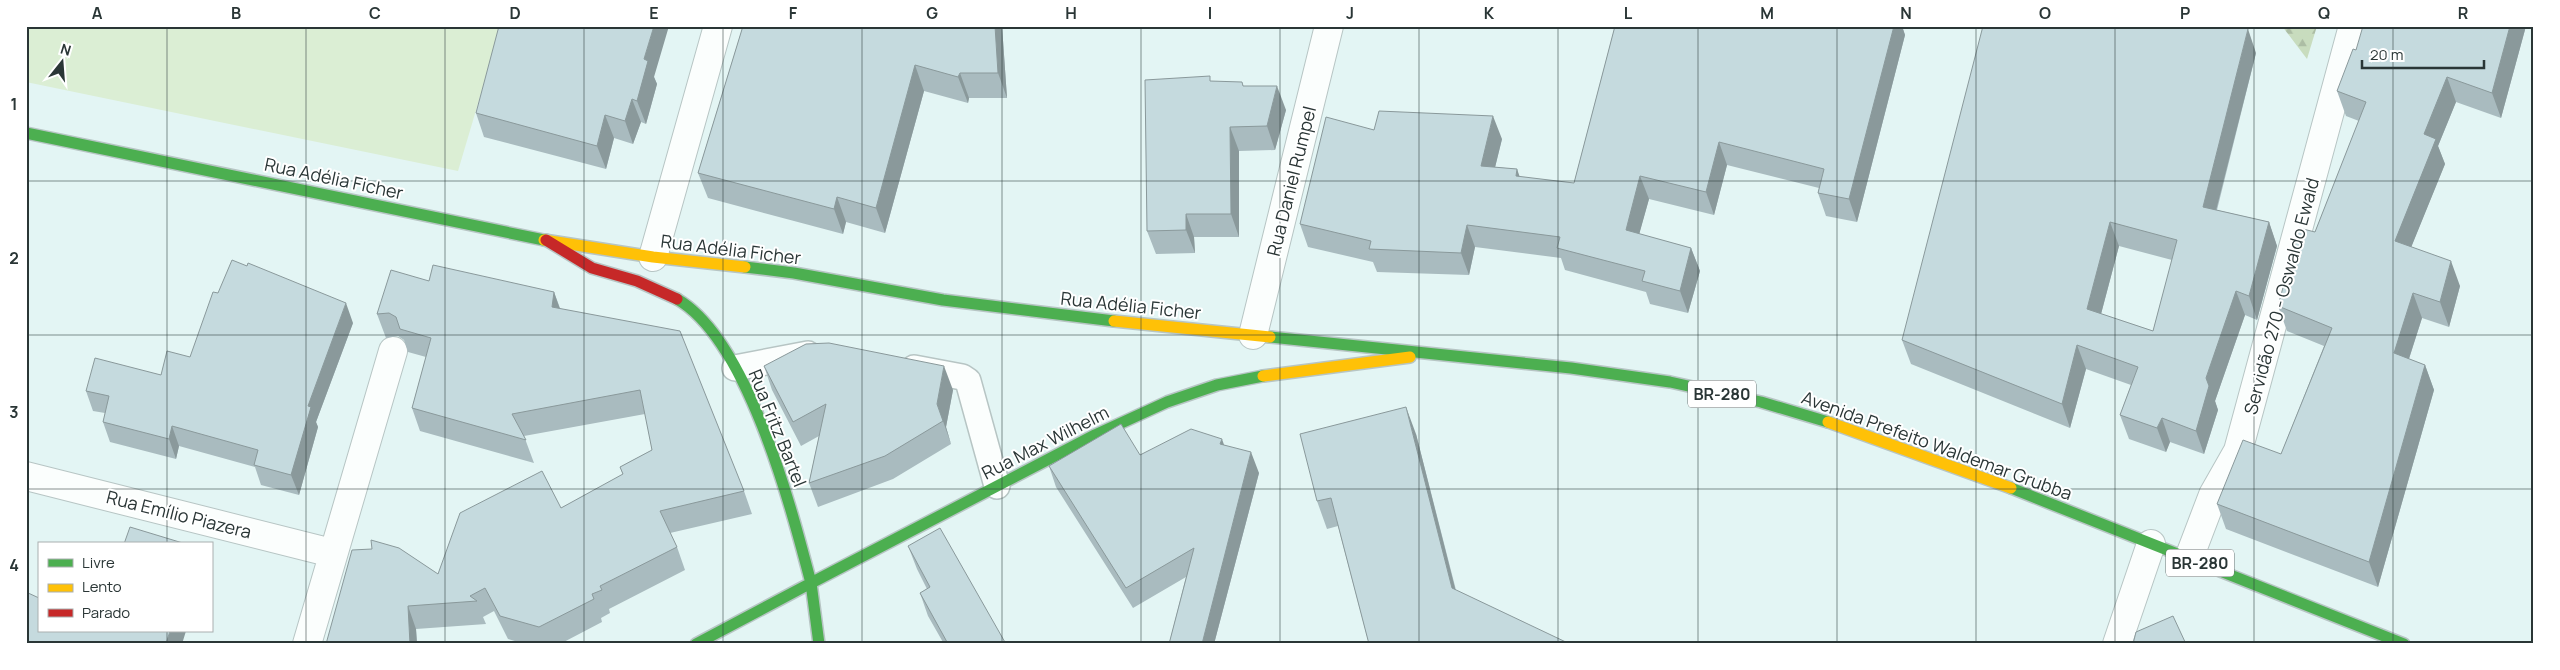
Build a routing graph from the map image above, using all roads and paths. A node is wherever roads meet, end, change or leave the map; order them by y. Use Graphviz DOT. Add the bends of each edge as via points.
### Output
graph roads {
  1 [pos="718,26"];
  2 [pos="1329,26"];
  3 [pos="2353,26"];
  4 [pos="26,133"];
  5 [pos="546,240"];
  6 [pos="653,257"];
  7 [pos="1253,335"];
  8 [pos="393,351"];
  9 [pos="832,352"];
  10 [pos="1438,353"];
  11 [pos="896,364"];
  12 [pos="735,368"];
  13 [pos="26,476"];
  14 [pos="997,486"];
  15 [pos="2151,544"];
  16 [pos="332,553"];
  17 [pos="2189,558"];
  18 [pos="811,583"];
  19 [pos="307,644"];
  20 [pos="696,644"];
  21 [pos="818,644"];
  22 [pos="2117,644"];
  23 [pos="2404,644"];
  1 -- 6 [label="street"];
  2 -- 7 [label="street, Rua Daniel Rumpel"];
  3 -- 17 [label="street, Servidão 270 - Oswaldo Ewald" via="2238,451 2213,495"];
  4 -- 5 [label="main road, Rua Adélia Ficher"];
  5 -- 6 [label="main road, Rua Adélia Ficher"];
  5 -- 12 [label="main road, Rua Fritz Bartel" via="589,267 639,281 689,307 710,330"];
  6 -- 7 [label="main road, Rua Adélia Ficher" via="794,273 1037,313"];
  7 -- 10 [label="main road, Rua Adélia Ficher"];
  8 -- 16 [label="street"];
  9 -- 12 [label="lane"];
  10 -- 14 [label="main road, Rua Max Wilhelm" via="1277,373 1217,385 1167,402 1095,435"];
  10 -- 15 [label="main road, Avenida Prefeito Waldemar Grubba / BR-280" via="1670,382 1760,402 1851,429"];
  11 -- 14 [label="lane" via="962,377 968,381"];
  12 -- 18 [label="main road, Rua Fritz Bartel" via="753,406 795,520"];
  13 -- 16 [label="street, Rua Emílio Piazera"];
  14 -- 18 [label="main road, Rua Max Wilhelm"];
  15 -- 17 [label="main road, Avenida Prefeito Waldemar Grubba / BR-280"];
  15 -- 22 [label="street"];
  16 -- 19 [label="street"];
  17 -- 23 [label="main road, Avenida Prefeito Waldemar Grubba / BR-280"];
  18 -- 20 [label="main road, Rua Max Wilhelm"];
  18 -- 21 [label="main road, Rua Fritz Bartel"];
}
